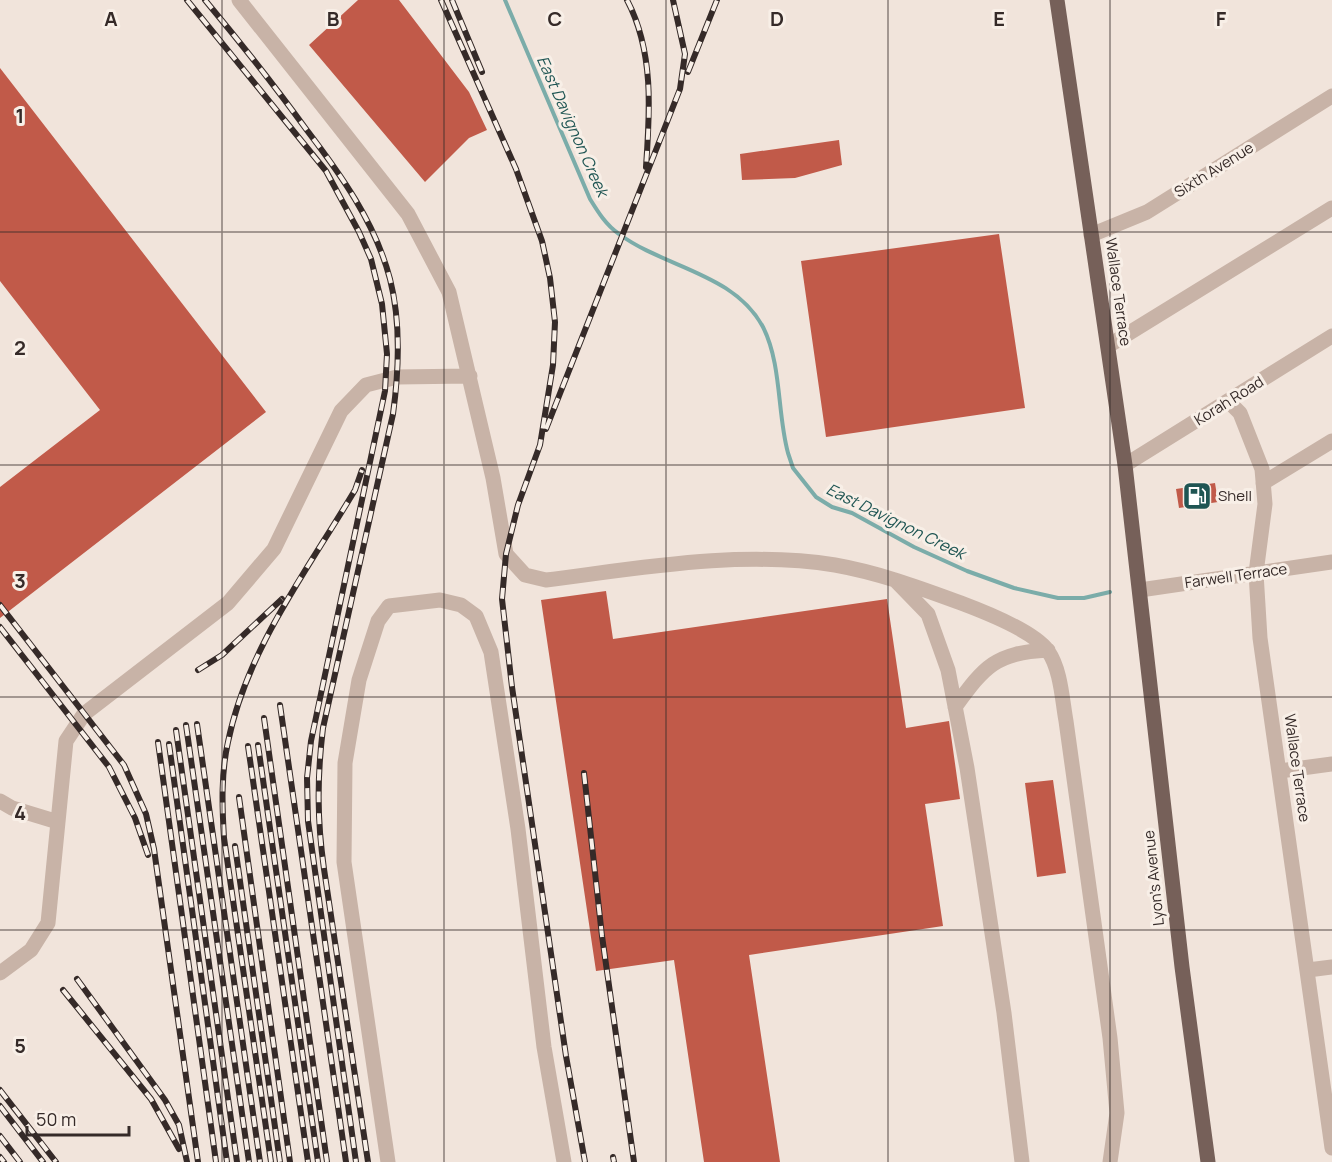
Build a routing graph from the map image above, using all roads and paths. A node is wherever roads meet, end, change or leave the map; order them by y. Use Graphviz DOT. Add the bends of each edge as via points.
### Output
graph roads {
  1 [pos="239,0"];
  2 [pos="1057,0"];
  3 [pos="1332,96"];
  4 [pos="1332,208"];
  5 [pos="1091,235"];
  6 [pos="1332,336"];
  7 [pos="1107,345"];
  8 [pos="470,376"];
  9 [pos="1228,401"];
  10 [pos="1332,441"];
  11 [pos="1125,465"];
  12 [pos="1263,483"];
  13 [pos="1332,562"];
  14 [pos="1256,573"];
  15 [pos="892,577"];
  16 [pos="1140,590"];
  17 [pos="1048,650"];
  18 [pos="955,708"];
  19 [pos="1332,764"];
  20 [pos="1280,771"];
  21 [pos="0,801"];
  22 [pos="58,822"];
  23 [pos="1332,967"];
  24 [pos="1308,970"];
  25 [pos="0,974"];
  26 [pos="1332,1148"];
  27 [pos="388,1162"];
  28 [pos="564,1162"];
  29 [pos="1022,1162"];
  30 [pos="1110,1162"];
  31 [pos="1208,1162"];
  1 -- 8 [label="street" via="408,214 449,292"];
  2 -- 5 [label="main road, Wallace Terrace"];
  3 -- 5 [label="street, Sixth Avenue" via="1147,212"];
  4 -- 7 [label="street"];
  5 -- 7 [label="main road, Wallace Terrace"];
  6 -- 9 [label="street, Korah Road"];
  7 -- 11 [label="main road, Wallace Terrace"];
  8 -- 15 [label="street" via="506,554 525,575 546,579 690,562 755,559 834,565"];
  8 -- 22 [label="street" via="386,378 366,385 341,411 274,549 228,603 84,714 76,725 66,741"];
  9 -- 11 [label="street, Korah Road"];
  9 -- 12 [label="street, Wallace Terrace" via="1240,414 1262,469"];
  10 -- 12 [label="street"];
  11 -- 16 [label="main road, Wallace Terrace"];
  12 -- 14 [label="street, Wallace Terrace" via="1265,504"];
  13 -- 14 [label="street, Farwell Terrace"];
  14 -- 16 [label="street, Farwell Terrace"];
  14 -- 20 [label="street, Wallace Terrace" via="1260,638"];
  15 -- 17 [label="street" via="985,612 1019,629"];
  15 -- 18 [label="street" via="928,614 948,670"];
  16 -- 31 [label="main road, Lyon's Avenue"];
  17 -- 18 [label="street" via="1018,652 997,662 977,677"];
  17 -- 30 [label="street" via="1056,669 1066,721 1110,1038 1117,1113"];
  18 -- 29 [label="street" via="1002,1001"];
  19 -- 20 [label="street"];
  20 -- 24 [label="street, Wallace Terrace"];
  21 -- 22 [label="street"];
  22 -- 25 [label="street" via="48,923 31,950"];
  23 -- 24 [label="street"];
  24 -- 26 [label="street, Wallace Terrace"];
  27 -- 28 [label="street" via="344,862 345,763 359,680 378,621 389,606 440,600 461,605 476,616 491,652 518,829 544,1047"];
}
